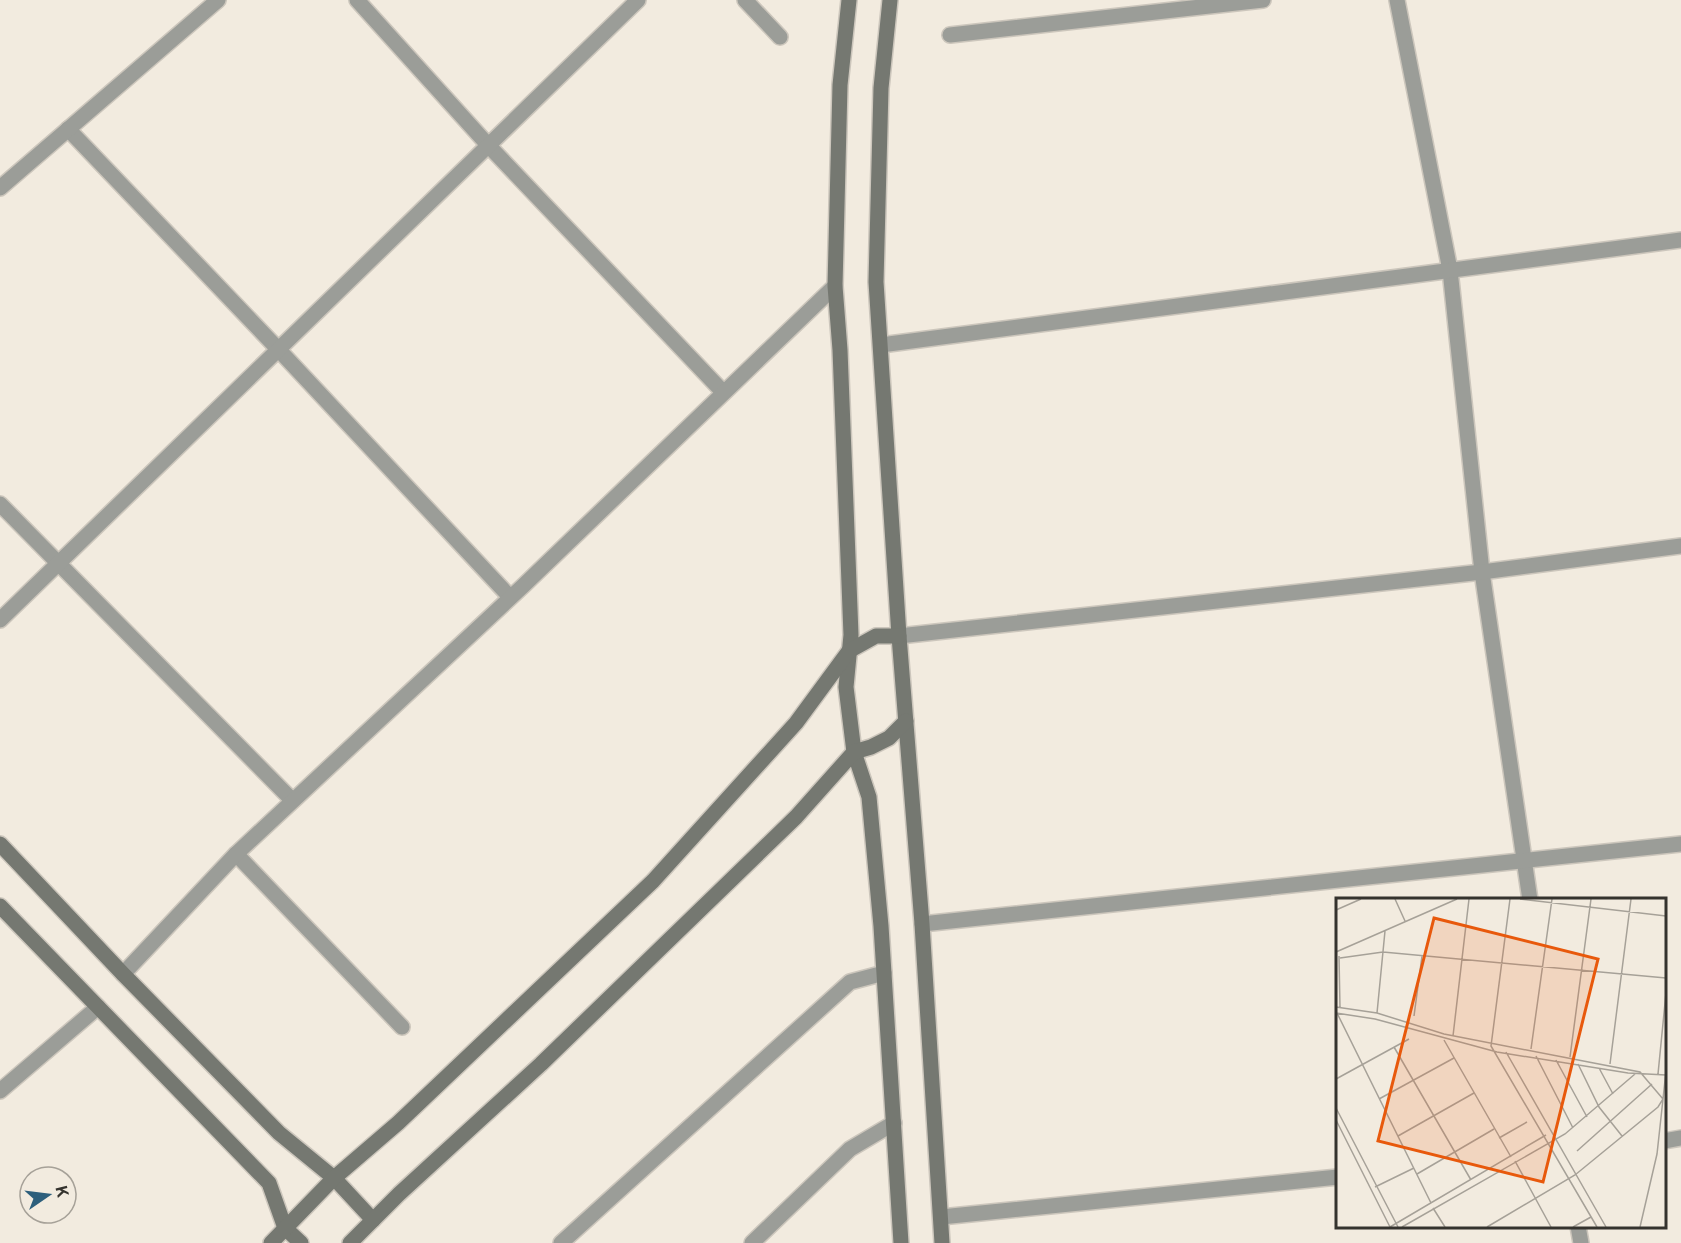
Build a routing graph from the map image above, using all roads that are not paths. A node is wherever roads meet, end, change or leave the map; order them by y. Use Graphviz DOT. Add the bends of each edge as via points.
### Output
graph roads {
  1 [pos="218,0"];
  2 [pos="357,0"];
  3 [pos="638,0"];
  4 [pos="745,0"];
  5 [pos="849,0"];
  6 [pos="890,0"];
  7 [pos="1263,0"];
  8 [pos="1397,0"];
  9 [pos="950,34"];
  10 [pos="780,37"];
  11 [pos="68,129"];
  12 [pos="488,146"];
  13 [pos="0,188"];
  14 [pos="1681,240"];
  15 [pos="1450,270"];
  16 [pos="835,286"];
  17 [pos="881,345"];
  18 [pos="278,349"];
  19 [pos="723,392"];
  20 [pos="0,504"];
  21 [pos="1681,546"];
  22 [pos="58,564"];
  23 [pos="1482,572"];
  24 [pos="510,597"];
  25 [pos="0,620"];
  26 [pos="899,636"];
  27 [pos="849,651"];
  28 [pos="906,721"];
  29 [pos="854,752"];
  30 [pos="292,800"];
  31 [pos="0,844"];
  32 [pos="1681,844"];
  33 [pos="236,854"];
  34 [pos="1525,862"];
  35 [pos="1530,898"];
  36 [pos="0,906"];
  37 [pos="922,924"];
  38 [pos="884,973"];
  39 [pos="123,974"];
  40 [pos="98,1007"];
  41 [pos="402,1027"];
  42 [pos="0,1091"];
  43 [pos="894,1123"];
  44 [pos="1681,1138"];
  45 [pos="1666,1141"];
  46 [pos="1336,1177"];
  47 [pos="334,1178"];
  48 [pos="941,1217"];
  49 [pos="373,1220"];
  50 [pos="285,1228"];
  51 [pos="1578,1228"];
  52 [pos="271,1243"];
  53 [pos="301,1243"];
  54 [pos="350,1243"];
  55 [pos="561,1243"];
  56 [pos="753,1243"];
  57 [pos="902,1243"];
  58 [pos="942,1243"];
  59 [pos="1581,1243"];
  1 -- 11 [label="street"];
  2 -- 12 [label="street"];
  3 -- 12 [label="street"];
  4 -- 10 [label="street"];
  5 -- 16 [label="street" via="840,85"];
  6 -- 17 [label="street" via="880,111 876,282"];
  7 -- 9 [label="street"];
  8 -- 15 [label="street"];
  11 -- 13 [label="street"];
  11 -- 18 [label="street"];
  12 -- 18 [label="street"];
  12 -- 19 [label="street"];
  14 -- 15 [label="street"];
  15 -- 17 [label="street"];
  15 -- 23 [label="street"];
  16 -- 19 [label="street"];
  16 -- 27 [label="street"];
  17 -- 26 [label="street"];
  18 -- 22 [label="street"];
  18 -- 24 [label="street"];
  19 -- 24 [label="street"];
  20 -- 22 [label="street"];
  21 -- 23 [label="street"];
  22 -- 25 [label="street"];
  22 -- 30 [label="street"];
  23 -- 26 [label="street"];
  23 -- 34 [label="street"];
  24 -- 30 [label="street"];
  26 -- 27 [label="street" via="876,636"];
  26 -- 28 [label="street"];
  27 -- 29 [label="street" via="846,687"];
  27 -- 47 [label="street" via="796,723 653,881 398,1123"];
  28 -- 29 [label="street" via="889,738"];
  28 -- 37 [label="street"];
  29 -- 38 [label="street" via="869,797"];
  29 -- 49 [label="street" via="787,825 541,1064"];
  30 -- 33 [label="street"];
  31 -- 39 [label="street"];
  32 -- 34 [label="street"];
  33 -- 39 [label="street"];
  33 -- 41 [label="street"];
  34 -- 35 [label="street"];
  34 -- 37 [label="street"];
  36 -- 40 [label="street"];
  37 -- 48 [label="street"];
  38 -- 43 [label="street"];
  38 -- 55 [label="street" via="850,982"];
  39 -- 47 [label="street" via="279,1133"];
  40 -- 42 [label="street"];
  40 -- 50 [label="street" via="269,1183"];
  43 -- 56 [label="street" via="850,1149"];
  43 -- 57 [label="street"];
  44 -- 45 [label="street"];
  46 -- 48 [label="street"];
  47 -- 49 [label="street"];
  47 -- 50 [label="street"];
  48 -- 58 [label="street"];
  49 -- 54 [label="street"];
  50 -- 52 [label="street"];
  50 -- 53 [label="street"];
  51 -- 59 [label="street"];
}
